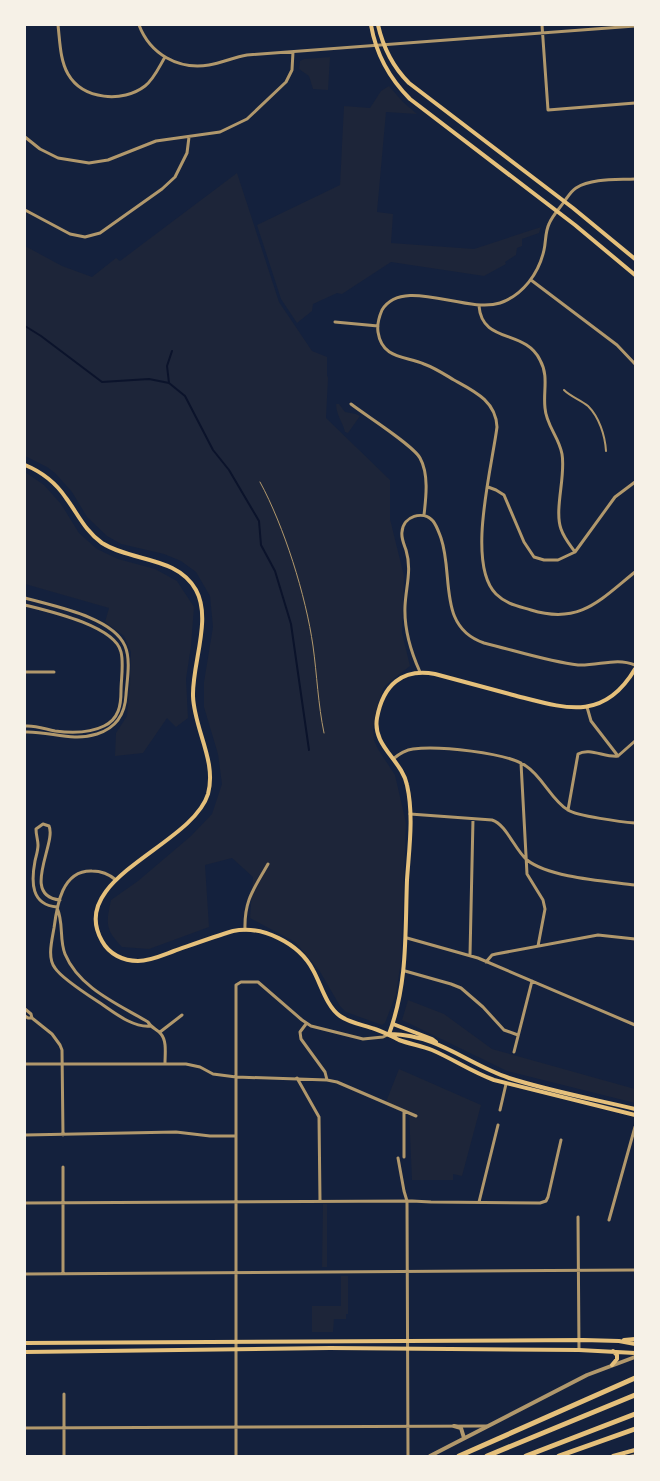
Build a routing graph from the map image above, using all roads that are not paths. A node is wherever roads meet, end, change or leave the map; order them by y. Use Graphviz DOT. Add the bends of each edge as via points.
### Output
graph roads {
  1 [pos="58,25"];
  2 [pos="139,25"];
  3 [pos="371,25"];
  4 [pos="378,25"];
  5 [pos="542,25"];
  6 [pos="635,26"];
  7 [pos="542,33"];
  8 [pos="384,45"];
  9 [pos="376,46"];
  10 [pos="293,52"];
  11 [pos="165,57"];
  12 [pos="635,104"];
  13 [pos="25,137"];
  14 [pos="188,137"];
  15 [pos="635,179"];
  16 [pos="565,202"];
  17 [pos="25,210"];
  18 [pos="557,211"];
  19 [pos="635,259"];
  20 [pos="635,275"];
  21 [pos="531,280"];
  22 [pos="479,306"];
  23 [pos="335,322"];
  24 [pos="378,326"];
  25 [pos="635,364"];
  26 [pos="564,390"];
  27 [pos="351,404"];
  28 [pos="606,451"];
  29 [pos="25,465"];
  30 [pos="260,482"];
  31 [pos="635,482"];
  32 [pos="488,487"];
  33 [pos="424,515"];
  34 [pos="575,552"];
  35 [pos="635,572"];
  36 [pos="25,598"];
  37 [pos="25,605"];
  38 [pos="635,665"];
  39 [pos="635,669"];
  40 [pos="25,672"];
  41 [pos="54,672"];
  42 [pos="420,672"];
  43 [pos="587,707"];
  44 [pos="115,720"];
  45 [pos="25,726"];
  46 [pos="25,732"];
  47 [pos="324,733"];
  48 [pos="635,741"];
  49 [pos="618,756"];
  50 [pos="393,759"];
  51 [pos="521,763"];
  52 [pos="568,810"];
  53 [pos="410,814"];
  54 [pos="473,818"];
  55 [pos="635,824"];
  56 [pos="527,860"];
  57 [pos="268,864"];
  58 [pos="116,880"];
  59 [pos="635,886"];
  60 [pos="60,900"];
  61 [pos="57,907"];
  62 [pos="245,930"];
  63 [pos="407,938"];
  64 [pos="635,939"];
  65 [pos="538,946"];
  66 [pos="470,955"];
  67 [pos="486,962"];
  68 [pos="405,971"];
  69 [pos="532,982"];
  70 [pos="25,1009"];
  71 [pos="182,1015"];
  72 [pos="25,1016"];
  73 [pos="32,1018"];
  74 [pos="306,1024"];
  75 [pos="393,1024"];
  76 [pos="635,1025"];
  77 [pos="151,1026"];
  78 [pos="160,1032"];
  79 [pos="389,1034"];
  80 [pos="518,1035"];
  81 [pos="438,1043"];
  82 [pos="514,1052"];
  83 [pos="165,1063"];
  84 [pos="25,1064"];
  85 [pos="63,1064"];
  86 [pos="236,1077"];
  87 [pos="297,1078"];
  88 [pos="327,1080"];
  89 [pos="506,1084"];
  90 [pos="635,1109"];
  91 [pos="500,1110"];
  92 [pos="404,1111"];
  93 [pos="635,1115"];
  94 [pos="416,1116"];
  95 [pos="498,1125"];
  96 [pos="635,1127"];
  97 [pos="25,1135"];
  98 [pos="63,1135"];
  99 [pos="236,1136"];
  100 [pos="561,1140"];
  101 [pos="404,1157"];
  102 [pos="398,1158"];
  103 [pos="63,1167"];
  104 [pos="320,1201"];
  105 [pos="407,1201"];
  106 [pos="236,1202"];
  107 [pos="25,1203"];
  108 [pos="63,1203"];
  109 [pos="479,1203"];
  110 [pos="578,1217"];
  111 [pos="609,1220"];
  112 [pos="578,1270"];
  113 [pos="635,1270"];
  114 [pos="407,1271"];
  115 [pos="235,1272"];
  116 [pos="64,1273"];
  117 [pos="25,1274"];
  118 [pos="635,1339"];
  119 [pos="579,1340"];
  120 [pos="408,1341"];
  121 [pos="620,1341"];
  122 [pos="235,1342"];
  123 [pos="25,1343"];
  124 [pos="635,1344"];
  125 [pos="235,1350"];
  126 [pos="408,1350"];
  127 [pos="579,1350"];
  128 [pos="613,1351"];
  129 [pos="25,1352"];
  130 [pos="635,1353"];
  131 [pos="635,1357"];
  132 [pos="612,1365"];
  133 [pos="635,1378"];
  134 [pos="64,1394"];
  135 [pos="635,1395"];
  136 [pos="635,1414"];
  137 [pos="408,1426"];
  138 [pos="454,1426"];
  139 [pos="486,1426"];
  140 [pos="236,1427"];
  141 [pos="25,1428"];
  142 [pos="64,1428"];
  143 [pos="635,1430"];
  144 [pos="464,1438"];
  145 [pos="635,1450"];
  146 [pos="64,1456"];
  147 [pos="236,1456"];
  148 [pos="408,1456"];
  149 [pos="430,1456"];
  150 [pos="459,1456"];
  151 [pos="487,1456"];
  152 [pos="526,1456"];
  153 [pos="559,1456"];
  154 [pos="613,1456"];
  1 -- 11 [label="street" via="68,74 81,88 97,95 120,96 137,91 149,82"];
  2 -- 11 [label="street" via="147,40"];
  3 -- 9 [label="main road"];
  4 -- 8 [label="main road"];
  5 -- 7 [label="street"];
  6 -- 7 [label="street"];
  7 -- 8 [label="street"];
  7 -- 12 [label="street" via="548,110"];
  8 -- 9 [label="street"];
  8 -- 16 [label="main road" via="397,69 416,89"];
  9 -- 10 [label="street"];
  9 -- 18 [label="main road" via="388,72 410,99"];
  10 -- 11 [label="street" via="247,55 198,66 180,64"];
  10 -- 14 [label="street" via="292,70 286,82 247,119 220,132"];
  13 -- 14 [label="street" via="58,158 90,163 108,160 156,141"];
  14 -- 17 [label="street" via="187,154 175,178 100,233 85,237 70,234"];
  15 -- 16 [label="street" via="594,182 575,188"];
  16 -- 18 [label="street"];
  16 -- 19 [label="main road"];
  18 -- 20 [label="main road"];
  18 -- 21 [label="street" via="549,223 543,256"];
  21 -- 22 [label="street" via="509,299"];
  21 -- 25 [label="street" via="617,345"];
  22 -- 24 [label="street" via="403,295 385,306"];
  22 -- 34 [label="street" via="481,318 488,328 524,343 541,361 546,375 546,415 563,458 561,528"];
  23 -- 24 [label="street"];
  24 -- 32 [label="street" via="383,345 392,354 429,366 489,403 496,427"];
  26 -- 28 [label="street" via="587,405 598,419"];
  27 -- 33 [label="street" via="420,458 425,481"];
  29 -- 58 [label="main road" via="53,483 85,527 103,543 118,551 170,566 185,576 202,606 193,701 209,765 207,795 192,820"];
  30 -- 47 [label="lane" via="281,530 301,594 312,644"];
  31 -- 34 [label="street" via="611,502"];
  32 -- 34 [label="street" via="504,495 534,557 558,560"];
  32 -- 35 [label="street" via="482,533 483,567 486,580 495,593 510,604 551,615 579,612 594,605"];
  33 -- 38 [label="street" via="434,522 444,547 452,614 470,637 576,664 595,665 620,660"];
  33 -- 42 [label="street" via="409,519 402,534 410,564 406,625"];
  36 -- 44 [label="street" via="87,616 122,640 128,659 126,701 123,713"];
  37 -- 44 [label="street" via="74,618 107,635 120,648 121,704"];
  39 -- 43 [label="main road" via="620,690"];
  40 -- 41 [label="street"];
  42 -- 43 [label="main road" via="552,705"];
  42 -- 50 [label="main road" via="408,674 388,689 377,717 381,744"];
  43 -- 49 [label="street" via="591,721"];
  44 -- 45 [label="street" via="98,729 78,732"];
  44 -- 46 [label="street" via="112,727 98,734 80,737"];
  48 -- 49 [label="street"];
  49 -- 52 [label="street" via="584,751 578,754"];
  50 -- 51 [label="street" via="407,750 430,749 481,753"];
  50 -- 53 [label="main road" via="406,780"];
  51 -- 52 [label="street" via="533,771"];
  51 -- 56 [label="street"];
  52 -- 55 [label="street"];
  53 -- 54 [label="street"];
  53 -- 63 [label="main road"];
  54 -- 56 [label="street" via="496,821"];
  54 -- 66 [label="street"];
  56 -- 59 [label="street" via="553,872"];
  56 -- 65 [label="street" via="527,874 545,909"];
  57 -- 62 [label="street" via="248,900"];
  58 -- 60 [label="street" via="94,870 78,873 68,882"];
  58 -- 62 [label="main road" via="102,898 97,922 103,943 119,957 143,961 233,931"];
  60 -- 61 [label="street"];
  60 -- 61 [label="street" via="48,896 42,884 43,862 51,832 49,826 43,824 36,829 38,844 34,886 42,904"];
  61 -- 77 [label="street" via="62,945 79,977"];
  61 -- 77 [label="street" via="51,951 55,970 116,1014 137,1025"];
  62 -- 79 [label="main road" via="258,931 292,946 312,967 338,1015"];
  63 -- 66 [label="street"];
  63 -- 68 [label="main road"];
  64 -- 65 [label="street" via="598,935"];
  65 -- 67 [label="street" via="492,955"];
  66 -- 67 [label="street"];
  67 -- 69 [label="street"];
  68 -- 75 [label="main road"];
  68 -- 80 [label="street" via="462,988 504,1030"];
  69 -- 76 [label="street"];
  69 -- 80 [label="street"];
  70 -- 73 [label="street"];
  71 -- 78 [label="street"];
  72 -- 73 [label="street"];
  73 -- 85 [label="street" via="57,1039"];
  74 -- 79 [label="street" via="363,1039"];
  74 -- 86 [label="street" via="260,983 237,983"];
  74 -- 88 [label="street" via="300,1032 301,1039 325,1072"];
  75 -- 79 [label="main road"];
  75 -- 81 [label="main road"];
  77 -- 78 [label="street"];
  78 -- 83 [label="street" via="164,1040"];
  79 -- 81 [label="main road" via="403,1034"];
  79 -- 89 [label="main road"];
  80 -- 82 [label="street"];
  81 -- 90 [label="main road" via="508,1078"];
  83 -- 85 [label="street"];
  83 -- 86 [label="street" via="194,1065 214,1074"];
  84 -- 85 [label="street"];
  85 -- 98 [label="street"];
  86 -- 87 [label="street"];
  86 -- 99 [label="street"];
  87 -- 88 [label="street"];
  87 -- 104 [label="street" via="320,1117"];
  88 -- 92 [label="street"];
  89 -- 91 [label="street"];
  89 -- 93 [label="main road"];
  92 -- 94 [label="street"];
  92 -- 101 [label="street"];
  95 -- 109 [label="street"];
  96 -- 111 [label="street"];
  97 -- 98 [label="street"];
  98 -- 99 [label="street" via="176,1132"];
  99 -- 106 [label="street"];
  100 -- 109 [label="street" via="546,1201"];
  102 -- 105 [label="street"];
  103 -- 108 [label="street"];
  104 -- 105 [label="street"];
  104 -- 106 [label="street"];
  105 -- 109 [label="street"];
  105 -- 114 [label="street"];
  106 -- 108 [label="street"];
  106 -- 115 [label="street"];
  107 -- 108 [label="street"];
  108 -- 116 [label="street"];
  110 -- 112 [label="street"];
  112 -- 113 [label="street"];
  112 -- 114 [label="street"];
  112 -- 119 [label="street"];
  114 -- 115 [label="street"];
  114 -- 120 [label="street"];
  115 -- 116 [label="street"];
  115 -- 122 [label="street"];
  116 -- 117 [label="street"];
  118 -- 121 [label="main road"];
  119 -- 120 [label="main road"];
  119 -- 121 [label="main road"];
  119 -- 127 [label="street"];
  120 -- 122 [label="main road"];
  120 -- 126 [label="street"];
  121 -- 124 [label="main road"];
  122 -- 123 [label="main road"];
  122 -- 125 [label="street"];
  125 -- 126 [label="main road"];
  125 -- 129 [label="main road"];
  125 -- 140 [label="street"];
  126 -- 127 [label="main road"];
  126 -- 137 [label="street"];
  127 -- 128 [label="main road"];
  128 -- 130 [label="main road"];
  128 -- 132 [label="main road" via="617,1359"];
  131 -- 132 [label="street"];
  132 -- 139 [label="street"];
  133 -- 150 [label="highway"];
  134 -- 142 [label="street"];
  135 -- 151 [label="highway"];
  136 -- 152 [label="highway"];
  137 -- 138 [label="street"];
  137 -- 140 [label="street"];
  137 -- 148 [label="street"];
  138 -- 139 [label="street"];
  138 -- 144 [label="street" via="461,1428"];
  139 -- 144 [label="street"];
  140 -- 142 [label="street"];
  140 -- 147 [label="street"];
  141 -- 142 [label="street"];
  142 -- 146 [label="street"];
  143 -- 153 [label="highway"];
  144 -- 149 [label="street"];
  145 -- 154 [label="main road"];
}
